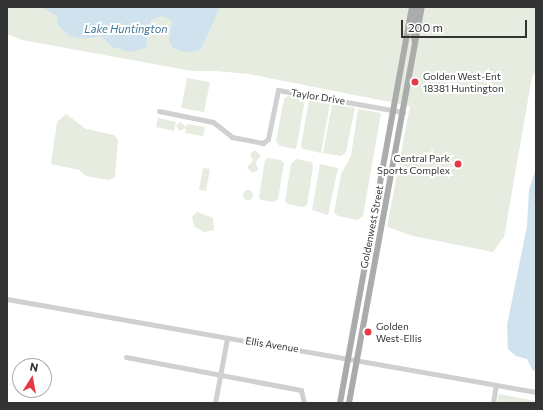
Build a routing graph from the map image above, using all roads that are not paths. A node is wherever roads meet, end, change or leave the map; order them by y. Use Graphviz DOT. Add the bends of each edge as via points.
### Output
graph roads {
  1 [pos="412,7"];
  2 [pos="417,7"];
  3 [pos="422,7"];
  4 [pos="415,45"];
  5 [pos="393,110"];
  6 [pos="159,111"];
  7 [pos="403,112"];
  8 [pos="7,299"];
  9 [pos="227,338"];
  10 [pos="126,357"];
  11 [pos="348,358"];
  12 [pos="357,359"];
  13 [pos="221,375"];
  14 [pos="496,385"];
  15 [pos="536,392"];
  16 [pos="215,403"];
  17 [pos="304,403"];
  18 [pos="340,403"];
  19 [pos="349,403"];
  20 [pos="493,403"];
  1 -- 5 [label="main road, Goldenwest Street"];
  2 -- 4 [label="main road" via="413,34"];
  3 -- 4 [label="main road, Goldenwest Street"];
  4 -- 7 [label="main road, Goldenwest Street"];
  5 -- 6 [label="street, Taylor Drive" via="278,90 268,139 263,143 232,137 213,122"];
  5 -- 7 [label="street, Taylor Drive"];
  5 -- 11 [label="main road, Goldenwest Street"];
  7 -- 12 [label="main road, Goldenwest Street"];
  8 -- 9 [label="street, Ellis Avenue"];
  9 -- 11 [label="street, Ellis Avenue"];
  9 -- 13 [label="street"];
  10 -- 13 [label="street"];
  11 -- 12 [label="street, Ellis Avenue"];
  11 -- 18 [label="main road, Goldenwest Street"];
  12 -- 14 [label="street, Ellis Avenue"];
  12 -- 19 [label="main road, Goldenwest Street"];
  13 -- 16 [label="street"];
  13 -- 17 [label="street" via="301,390"];
  14 -- 15 [label="street, Ellis Avenue"];
  14 -- 20 [label="street"];
}
